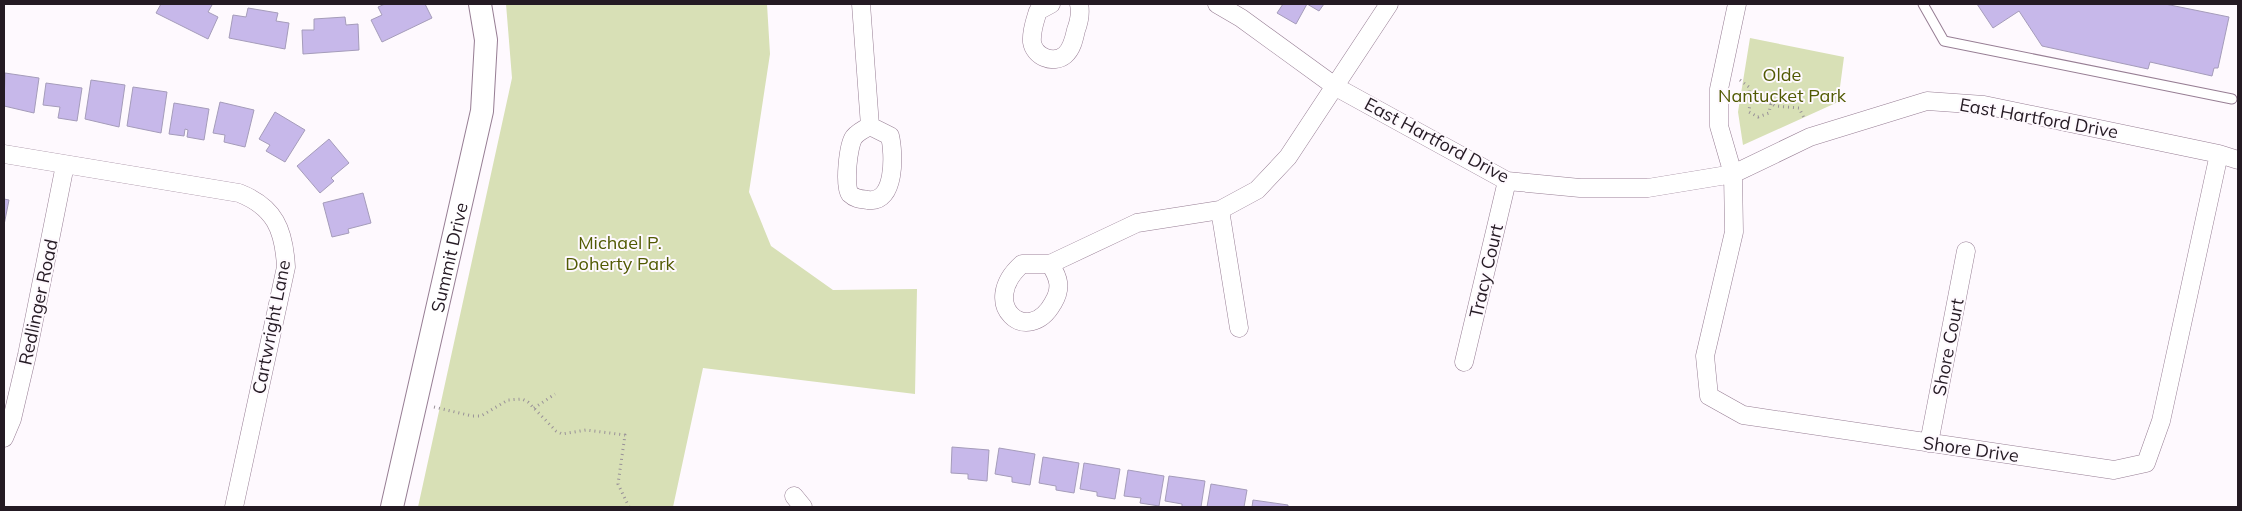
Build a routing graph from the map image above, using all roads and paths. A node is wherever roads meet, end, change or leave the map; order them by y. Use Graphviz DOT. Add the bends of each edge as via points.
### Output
graph roads {
  1 [pos="480,4"];
  2 [pos="861,4"];
  3 [pos="1051,4"];
  4 [pos="1079,4"];
  5 [pos="1217,4"];
  6 [pos="1389,4"];
  7 [pos="1738,4"];
  8 [pos="1924,4"];
  9 [pos="1245,11"];
  10 [pos="1740,80"];
  11 [pos="1336,87"];
  12 [pos="2232,99"];
  13 [pos="1750,102"];
  14 [pos="1771,103"];
  15 [pos="1804,118"];
  16 [pos="870,126"];
  17 [pos="4,154"];
  18 [pos="2219,154"];
  19 [pos="2238,160"];
  20 [pos="65,165"];
  21 [pos="1733,174"];
  22 [pos="1507,180"];
  23 [pos="1220,210"];
  24 [pos="1966,251"];
  25 [pos="1050,264"];
  26 [pos="1238,328"];
  27 [pos="1464,362"];
  28 [pos="555,394"];
  29 [pos="433,407"];
  30 [pos="534,408"];
  31 [pos="4,438"];
  32 [pos="1929,443"];
  33 [pos="234,507"];
  34 [pos="392,507"];
  35 [pos="629,507"];
  1 -- 34 [label="street, Summit Drive" via="486,40 482,111"];
  2 -- 16 [label="street"];
  3 -- 4 [label="street" via="1038,12 1032,43 1044,58 1053,59 1064,56 1071,48 1079,20"];
  5 -- 9 [label="street, East Hartford Drive"];
  6 -- 11 [label="street"];
  7 -- 21 [label="street" via="1719,89 1719,126"];
  8 -- 12 [label="lane" via="1944,41"];
  9 -- 11 [label="street, East Hartford Drive"];
  10 -- 13 [label="path" via="1749,87"];
  11 -- 22 [label="street, East Hartford Drive"];
  11 -- 23 [label="street" via="1288,157 1257,190"];
  13 -- 14 [label="path" via="1759,96"];
  13 -- 14 [label="path" via="1749,112 1758,118 1769,113"];
  14 -- 15 [label="path" via="1799,108"];
  17 -- 20 [label="street, Cartwright Lane"];
  18 -- 19 [label="street, East Hartford Drive"];
  18 -- 21 [label="street, East Hartford Drive" via="2002,108 1927,101 1810,137"];
  18 -- 32 [label="street, Shore Drive" via="2161,421 2146,463 2114,470"];
  20 -- 31 [label="street, Redlinger Road" via="27,355"];
  20 -- 33 [label="street, Cartwright Lane" via="239,193 265,207 275,220 285,248 286,267"];
  21 -- 22 [label="street, East Hartford Drive" via="1648,188 1580,188"];
  21 -- 32 [label="street, Shore Drive" via="1734,232 1705,356 1709,396 1743,415"];
  22 -- 27 [label="street, Tracy Court"];
  23 -- 25 [label="street" via="1137,222"];
  23 -- 26 [label="street"];
  24 -- 32 [label="street, Shore Court"];
  28 -- 30 [label="path"];
  29 -- 30 [label="path" via="481,416 514,398 522,399"];
  30 -- 35 [label="path" via="562,434 586,430 625,434 618,484"];
}
